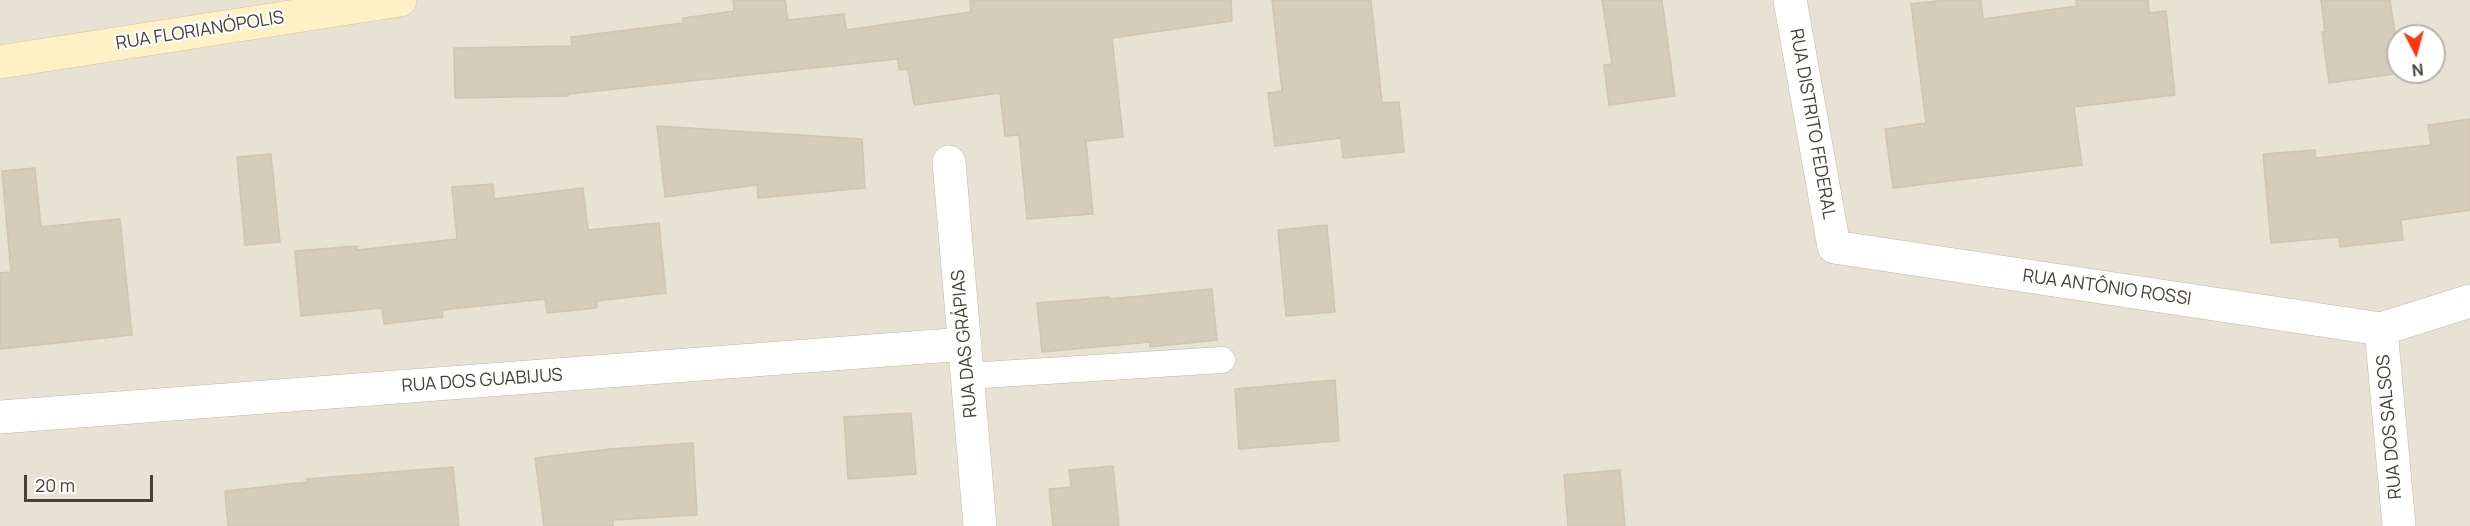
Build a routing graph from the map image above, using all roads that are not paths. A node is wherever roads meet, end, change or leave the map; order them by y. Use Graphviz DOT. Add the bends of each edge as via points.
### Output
graph roads {
  1 [pos="400,0"];
  2 [pos="1790,0"];
  3 [pos="0,62"];
  4 [pos="949,162"];
  5 [pos="1834,247"];
  6 [pos="2470,301"];
  7 [pos="2381,329"];
  8 [pos="965,344"];
  9 [pos="1222,360"];
  10 [pos="968,376"];
  11 [pos="0,417"];
  12 [pos="980,526"];
  13 [pos="2399,526"];
  1 -- 3 [label="street, RUA FLORIANÓPOLIS"];
  2 -- 5 [label="street, RUA DISTRITO FEDERAL"];
  4 -- 8 [label="street, RUA DAS GRÁPIAS"];
  5 -- 7 [label="street, RUA ANTÔNIO ROSSI"];
  6 -- 7 [label="street"];
  7 -- 13 [label="street, RUA DOS SALSOS"];
  8 -- 10 [label="street, RUA DAS GRÁPIAS"];
  8 -- 11 [label="street, RUA DOS GUABIJUS"];
  9 -- 10 [label="lane"];
  10 -- 12 [label="street, RUA DAS GRÁPIAS"];
}
